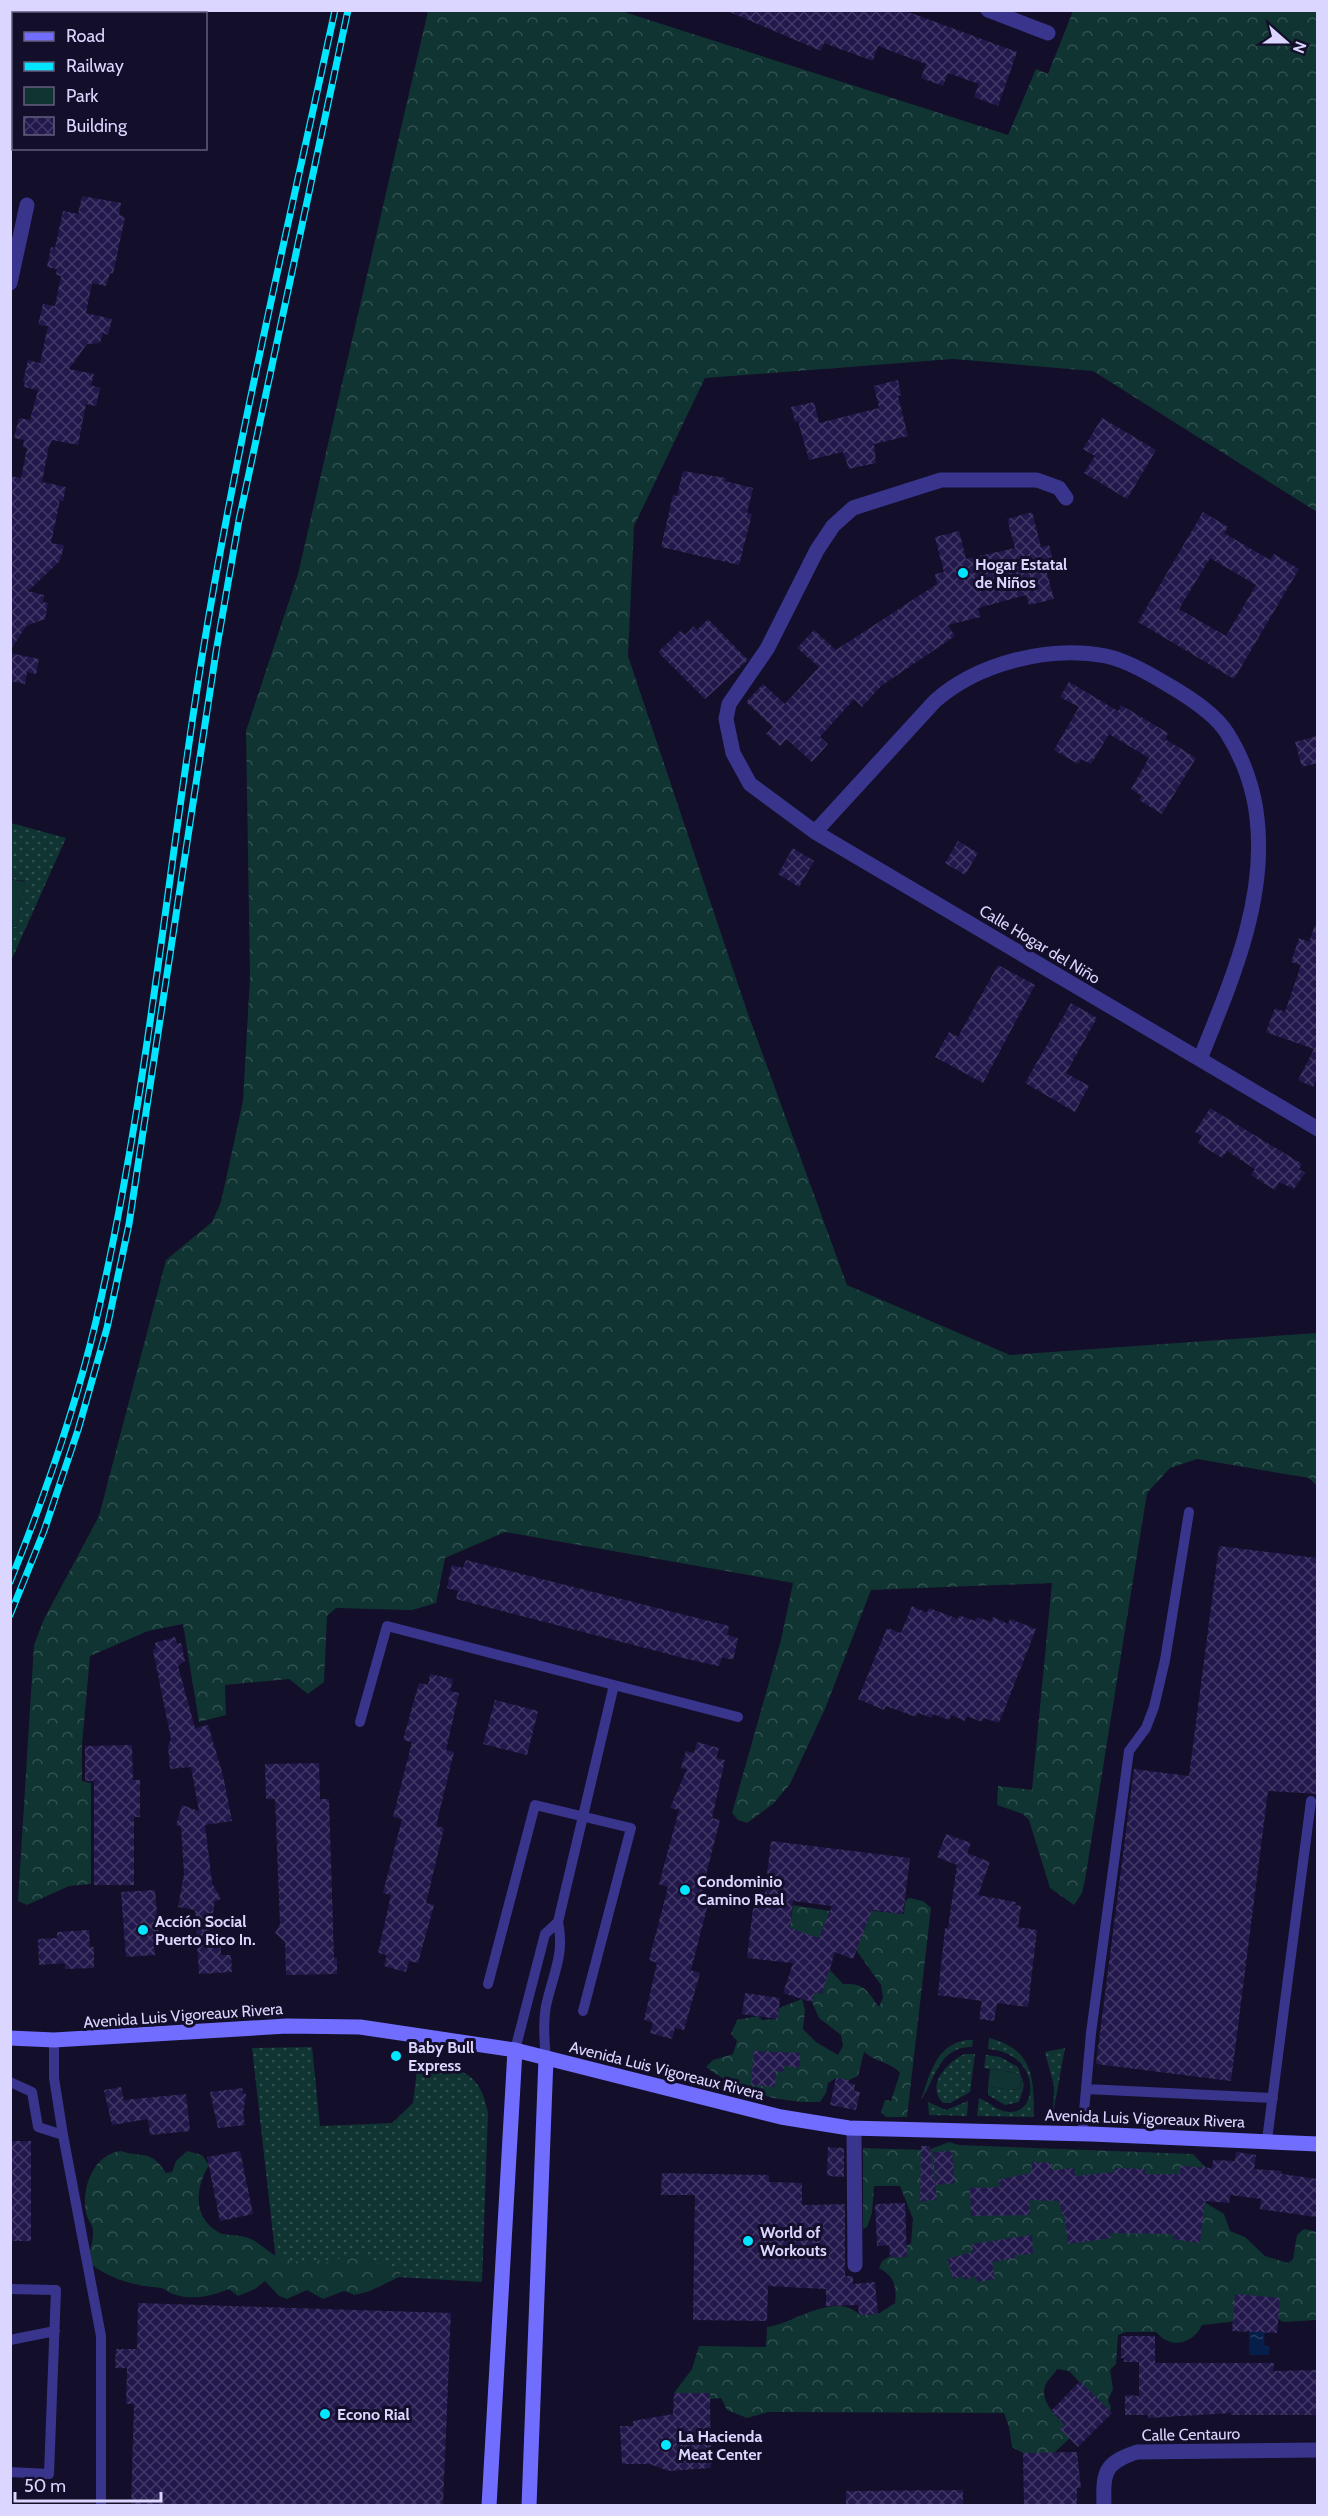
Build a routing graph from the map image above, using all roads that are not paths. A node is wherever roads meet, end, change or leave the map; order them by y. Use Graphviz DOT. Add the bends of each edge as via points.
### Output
graph roads {
  1 [pos="988,10"];
  2 [pos="1048,33"];
  3 [pos="27,205"];
  4 [pos="10,282"];
  5 [pos="1066,498"];
  6 [pos="815,832"];
  7 [pos="1200,1059"];
  8 [pos="1317,1129"];
  9 [pos="1189,1512"];
  10 [pos="614,1685"];
  11 [pos="738,1717"];
  12 [pos="360,1722"];
  13 [pos="1311,1801"];
  14 [pos="583,1816"];
  15 [pos="558,1922"];
  16 [pos="488,1984"];
  17 [pos="583,2011"];
  18 [pos="10,2038"];
  19 [pos="54,2040"];
  20 [pos="515,2050"];
  21 [pos="546,2058"];
  22 [pos="10,2082"];
  23 [pos="1086,2089"];
  24 [pos="1273,2098"];
  25 [pos="854,2128"];
  26 [pos="63,2134"];
  27 [pos="1082,2134"];
  28 [pos="1267,2140"];
  29 [pos="1317,2144"];
  30 [pos="855,2265"];
  31 [pos="10,2289"];
  32 [pos="55,2331"];
  33 [pos="10,2340"];
  34 [pos="1317,2451"];
  35 [pos="10,2472"];
  36 [pos="101,2505"];
  37 [pos="489,2505"];
  38 [pos="529,2505"];
  39 [pos="1104,2505"];
  1 -- 2 [label="street"];
  3 -- 4 [label="street"];
  5 -- 6 [label="street, Calle Hogar del Niño" via="1059,488 1037,480 940,480 853,508 833,526 767,649 729,704 726,719 733,753 750,784"];
  6 -- 7 [label="street, Calle Hogar del Niño"];
  6 -- 7 [label="street" via="935,701 971,677 1014,660 1066,654 1107,656 1154,676 1192,699 1226,731 1247,772 1257,818 1254,897 1244,942"];
  7 -- 8 [label="street, Calle Hogar del Niño"];
  9 -- 23 [label="lane" via="1154,1707 1146,1728 1129,1751"];
  10 -- 11 [label="lane"];
  10 -- 12 [label="lane" via="387,1626"];
  10 -- 14 [label="lane"];
  13 -- 24 [label="lane"];
  14 -- 15 [label="lane"];
  14 -- 16 [label="lane" via="534,1805"];
  14 -- 17 [label="lane" via="631,1828"];
  15 -- 20 [label="lane" via="545,1934"];
  15 -- 21 [label="lane" via="563,1941 546,2007"];
  18 -- 19 [label="main road, Avenida Luis Vigoreaux Rivera"];
  19 -- 20 [label="main road, Avenida Luis Vigoreaux Rivera" via="287,2026 360,2026"];
  19 -- 26 [label="lane" via="54,2078"];
  20 -- 21 [label="main road, Avenida Luis Vigoreaux Rivera"];
  20 -- 37 [label="main road"];
  21 -- 25 [label="main road, Avenida Luis Vigoreaux Rivera" via="781,2117"];
  21 -- 38 [label="main road"];
  22 -- 26 [label="lane" via="32,2092 38,2127"];
  23 -- 24 [label="lane"];
  23 -- 27 [label="lane"];
  24 -- 28 [label="lane"];
  25 -- 27 [label="main road, Avenida Luis Vigoreaux Rivera"];
  25 -- 30 [label="street"];
  26 -- 36 [label="lane" via="100,2336"];
  27 -- 28 [label="main road, Avenida Luis Vigoreaux Rivera"];
  28 -- 29 [label="main road, Avenida Luis Vigoreaux Rivera"];
  31 -- 32 [label="lane" via="56,2290"];
  32 -- 33 [label="lane"];
  32 -- 35 [label="lane" via="49,2474"];
  34 -- 39 [label="street, Calle Centauro" via="1137,2452 1116,2459 1103,2477"];
}
